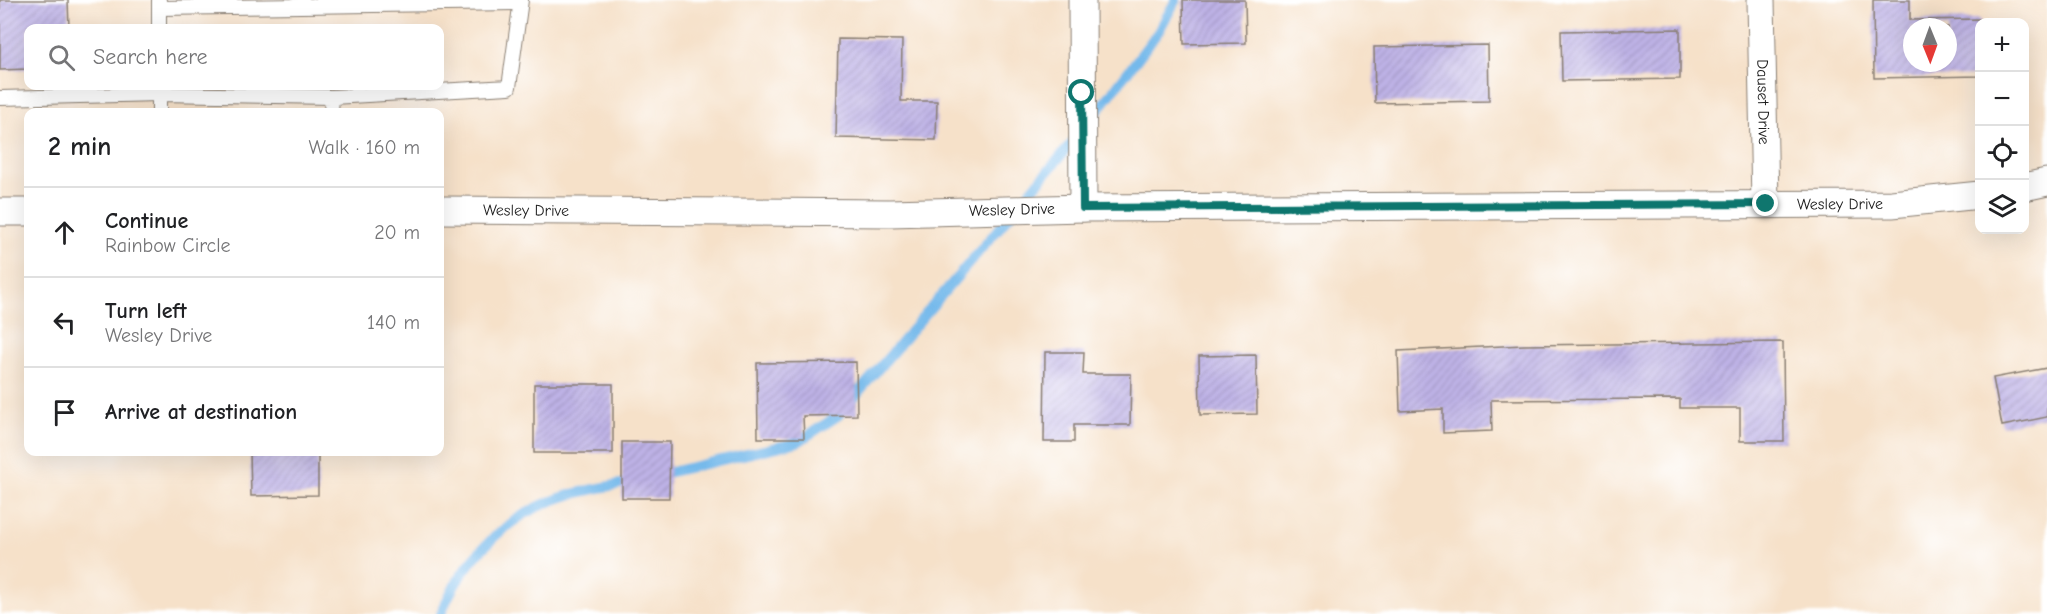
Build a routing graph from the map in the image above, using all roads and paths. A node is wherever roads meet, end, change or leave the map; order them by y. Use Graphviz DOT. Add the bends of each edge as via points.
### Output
graph roads {
  1 [pos="1082,0"];
  2 [pos="1761,0"];
  3 [pos="520,2"];
  4 [pos="159,4"];
  5 [pos="159,24"];
  6 [pos="159,90"];
  7 [pos="332,97"];
  8 [pos="0,98"];
  9 [pos="159,108"];
  10 [pos="331,108"];
  11 [pos="2047,182"];
  12 [pos="2029,186"];
  13 [pos="1975,196"];
  14 [pos="1766,204"];
  15 [pos="1083,208"];
  16 [pos="444,210"];
  17 [pos="0,212"];
  18 [pos="24,212"];
  1 -- 15 [label="street"];
  2 -- 14 [label="street, Dauset Drive"];
  3 -- 4 [label="lane"];
  3 -- 7 [label="lane" via="509,87"];
  4 -- 5 [label="lane"];
  6 -- 7 [label="lane"];
  6 -- 8 [label="lane"];
  6 -- 9 [label="lane"];
  7 -- 10 [label="lane"];
  11 -- 12 [label="street"];
  13 -- 14 [label="street, Wesley Drive" via="1892,204"];
  14 -- 15 [label="street, Wesley Drive"];
  15 -- 16 [label="street, Wesley Drive" via="890,213"];
  17 -- 18 [label="street"];
}
